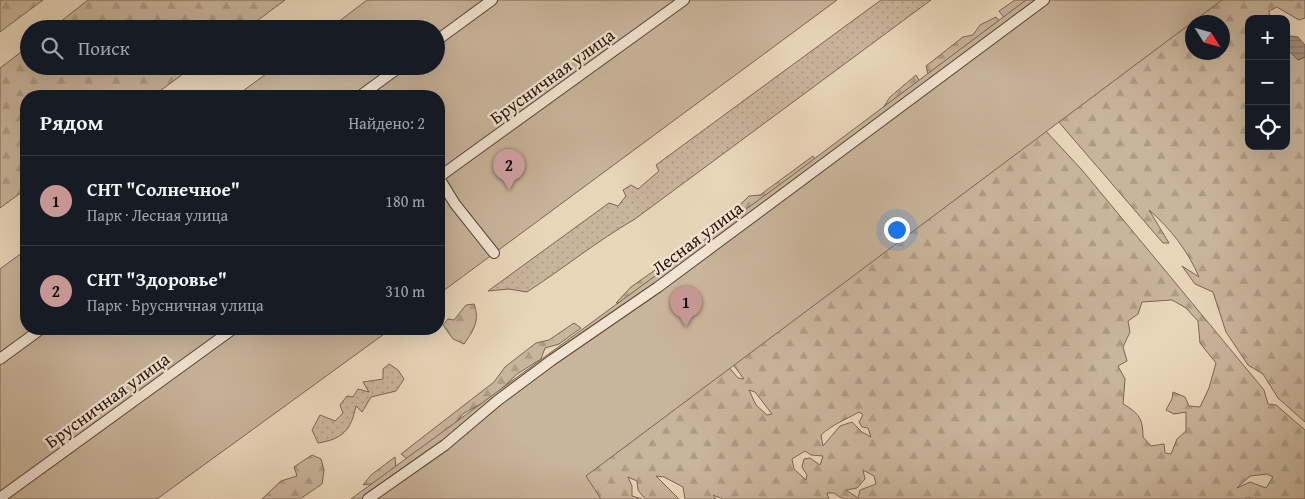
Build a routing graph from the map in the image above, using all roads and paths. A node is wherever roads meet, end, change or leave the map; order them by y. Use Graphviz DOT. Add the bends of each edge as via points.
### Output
graph roads {
  1 [pos="492,0"];
  2 [pos="684,0"];
  3 [pos="1044,0"];
  4 [pos="445,34"];
  5 [pos="389,75"];
  6 [pos="373,87"];
  7 [pos="369,90"];
  8 [pos="375,90"];
  9 [pos="445,174"];
  10 [pos="445,188"];
  11 [pos="494,253"];
  12 [pos="33,335"];
  13 [pos="225,335"];
  14 [pos="0,359"];
  15 [pos="0,498"];
  16 [pos="368,499"];
  1 -- 4 [label="street"];
  2 -- 9 [label="street, Брусничная улица"];
  3 -- 16 [label="street, Лесная улица" via="658,287 552,360 445,445"];
  5 -- 6 [label="street"];
  6 -- 7 [label="street"];
  6 -- 8 [label="street"];
  10 -- 11 [label="street"];
  12 -- 14 [label="street"];
  13 -- 15 [label="street, Брусничная улица"];
}
